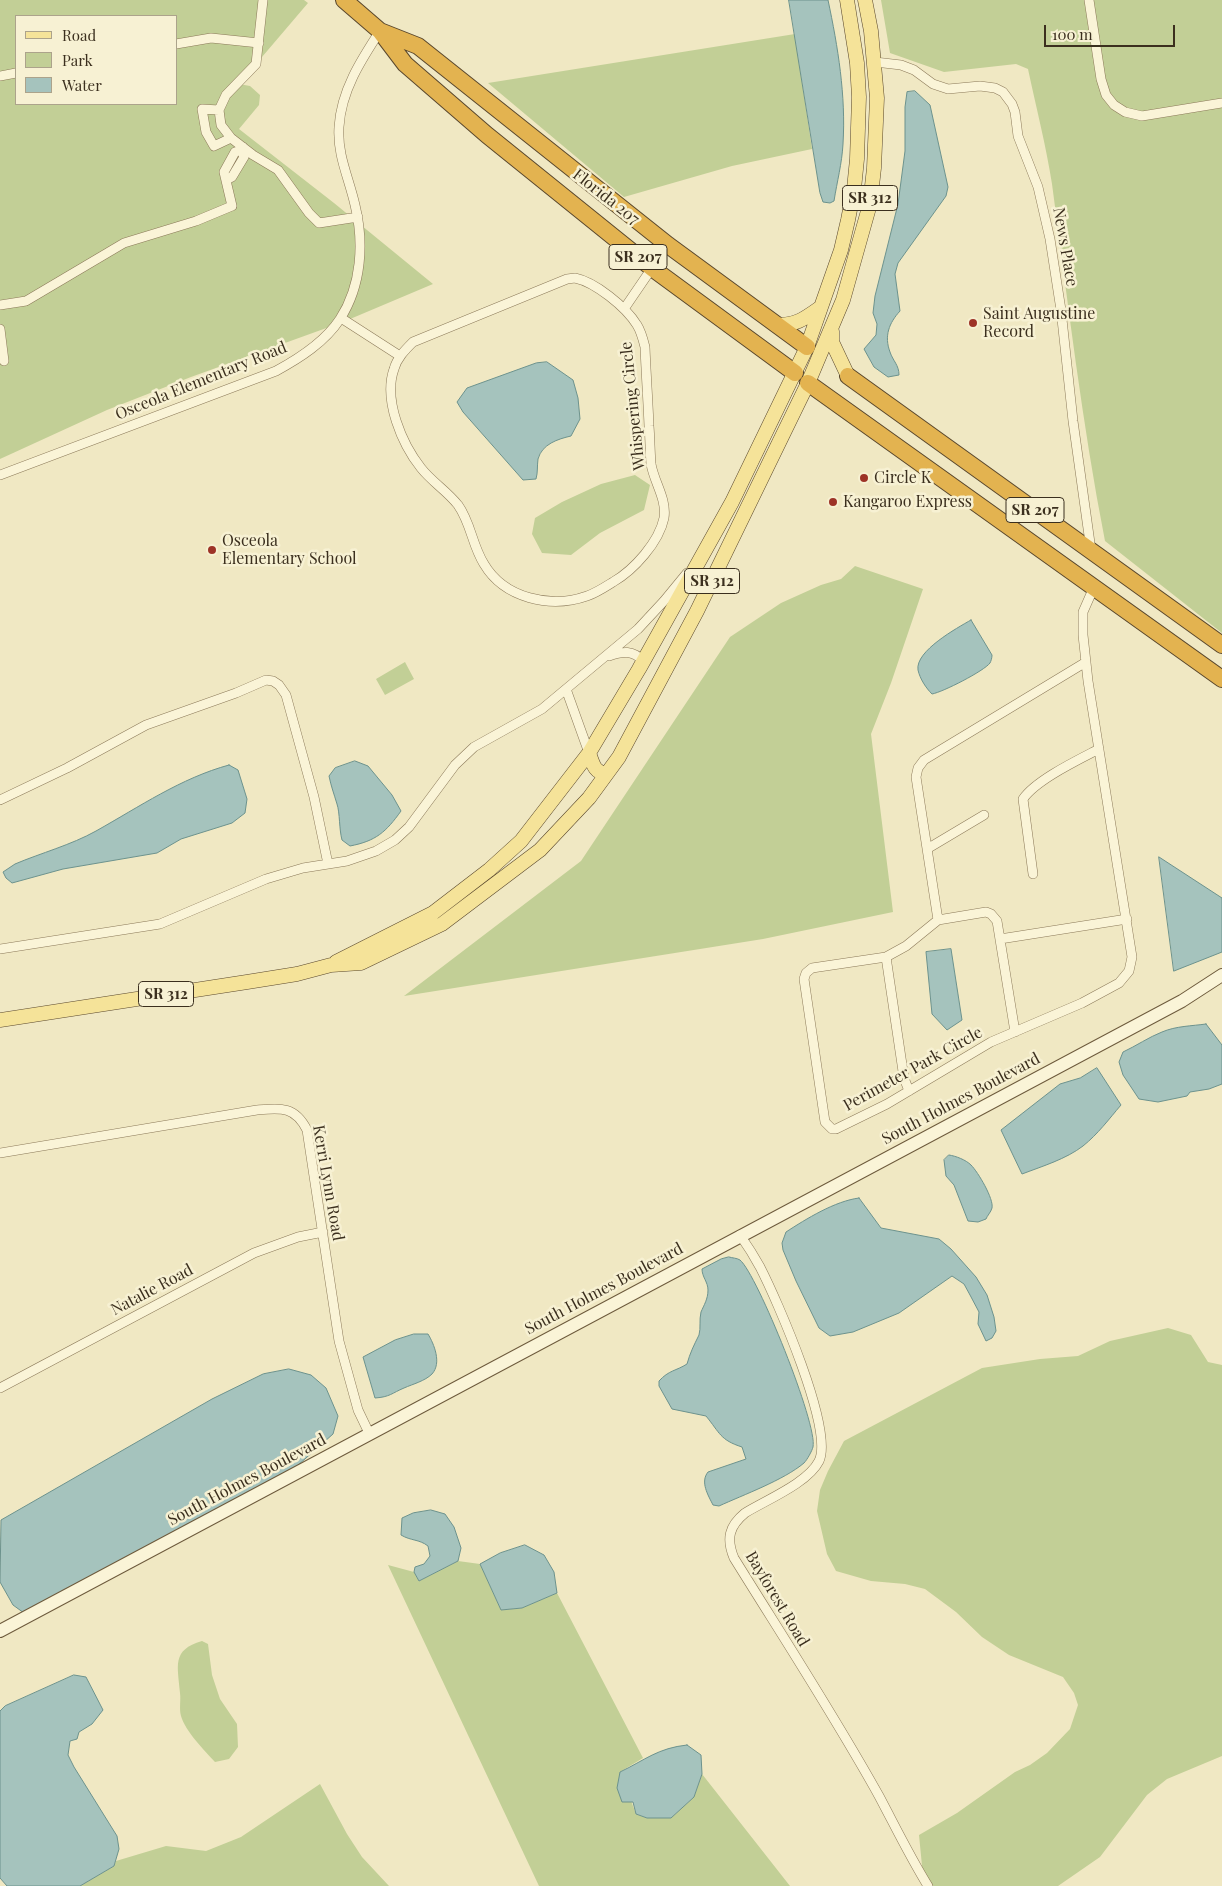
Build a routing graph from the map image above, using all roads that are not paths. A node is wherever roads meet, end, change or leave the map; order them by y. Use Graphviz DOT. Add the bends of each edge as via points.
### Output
graph roads {
  1 [pos="263,0"];
  2 [pos="344,0"];
  3 [pos="847,0"];
  4 [pos="854,0"];
  5 [pos="865,0"];
  6 [pos="1090,0"];
  7 [pos="380,31"];
  8 [pos="259,43"];
  9 [pos="178,44"];
  10 [pos="875,62"];
  11 [pos="15,73"];
  12 [pos="0,76"];
  13 [pos="1222,103"];
  14 [pos="219,110"];
  15 [pos="231,138"];
  16 [pos="242,149"];
  17 [pos="358,217"];
  18 [pos="652,268"];
  19 [pos="0,305"];
  20 [pos="821,308"];
  21 [pos="624,309"];
  22 [pos="341,318"];
  23 [pos="776,325"];
  24 [pos="832,327"];
  25 [pos="0,329"];
  26 [pos="814,352"];
  27 [pos="400,356"];
  28 [pos="4,361"];
  29 [pos="795,373"];
  30 [pos="848,376"];
  31 [pos="808,383"];
  32 [pos="0,475"];
  33 [pos="1091,550"];
  34 [pos="703,554"];
  35 [pos="1094,587"];
  36 [pos="1222,645"];
  37 [pos="602,659"];
  38 [pos="643,661"];
  39 [pos="1086,662"];
  40 [pos="1222,679"];
  41 [pos="566,689"];
  42 [pos="1100,749"];
  43 [pos="589,753"];
  44 [pos="606,774"];
  45 [pos="0,800"];
  46 [pos="984,815"];
  47 [pos="927,849"];
  48 [pos="328,864"];
  49 [pos="1033,874"];
  50 [pos="1126,919"];
  51 [pos="938,920"];
  52 [pos="1000,938"];
  53 [pos="0,949"];
  54 [pos="886,957"];
  55 [pos="331,965"];
  56 [pos="1222,975"];
  57 [pos="0,1020"];
  58 [pos="1015,1032"];
  59 [pos="909,1091"];
  60 [pos="0,1153"];
  61 [pos="323,1232"];
  62 [pos="740,1235"];
  63 [pos="0,1388"];
  64 [pos="369,1433"];
  65 [pos="0,1631"];
  66 [pos="928,1886"];
  1 -- 8 [label="street"];
  2 -- 7 [label="highway, SR 207"];
  3 -- 20 [label="main road, SR 312" via="858,63 857,159 841,250"];
  4 -- 10 [label="main road" via="862,52"];
  5 -- 10 [label="main road, SR 312"];
  6 -- 13 [label="street" via="1101,79 1106,95 1114,105 1142,116"];
  7 -- 17 [label="street, Osceola Elementary Road" via="350,82 339,126 341,158"];
  7 -- 18 [label="highway, SR 207" via="405,64"];
  7 -- 23 [label="highway, Florida 207 / SR 207" via="418,46 668,245"];
  8 -- 9 [label="street" via="211,38"];
  8 -- 14 [label="street" via="256,64 226,95"];
  10 -- 24 [label="main road, SR 312" via="876,132 870,204 852,272"];
  10 -- 33 [label="street, News Place" via="901,65 948,90 980,86 996,88 1012,104 1018,136 1038,187 1050,239"];
  11 -- 12 [label="street"];
  14 -- 15 [label="street" via="222,125"];
  14 -- 15 [label="street" via="202,109 206,132 214,146"];
  15 -- 16 [label="street"];
  16 -- 17 [label="street" via="278,170 319,222"];
  16 -- 19 [label="street" via="244,157 232,177 226,180 232,206 196,221 124,243 26,301"];
  17 -- 22 [label="street, Osceola Elementary Road" via="361,239 358,271"];
  18 -- 21 [label="street"];
  18 -- 29 [label="highway, SR 207"];
  20 -- 23 [label="main road" via="798,323"];
  20 -- 26 [label="main road, SR 312"];
  21 -- 27 [label="street, Whispering Circle" via="591,284 575,278 424,337"];
  21 -- 27 [label="street, Whispering Circle" via="638,326 644,347 651,463 663,502 663,520 648,550 631,569 598,591 571,600 545,601 519,595 489,572 465,516 449,494 421,468 403,439 391,394 393,370"];
  22 -- 27 [label="street"];
  22 -- 32 [label="street, Osceola Elementary Road" via="307,353 276,371"];
  23 -- 26 [label="highway, Florida 207 / SR 207"];
  24 -- 26 [label="main road, SR 312"];
  24 -- 30 [label="main road" via="832,342"];
  25 -- 28 [label="street"];
  26 -- 29 [label="main road, SR 312"];
  26 -- 30 [label="main road, SR 207"];
  26 -- 31 [label="main road, SR 312"];
  29 -- 31 [label="main road, SR 207"];
  29 -- 34 [label="main road, SR 312"];
  30 -- 33 [label="highway, SR 207"];
  31 -- 35 [label="highway, SR 207"];
  31 -- 44 [label="main road, SR 312" via="697,611 619,756"];
  33 -- 36 [label="highway, SR 207"];
  34 -- 37 [label="street" via="664,602"];
  34 -- 38 [label="main road, SR 312"];
  35 -- 39 [label="street, Perimeter Park Circle" via="1082,620"];
  35 -- 40 [label="highway, SR 207"];
  37 -- 38 [label="street" via="622,651 637,655"];
  37 -- 41 [label="street"];
  38 -- 43 [label="main road, SR 312"];
  39 -- 42 [label="street, Perimeter Park Circle"];
  39 -- 47 [label="street" via="924,760 916,777"];
  41 -- 43 [label="street"];
  41 -- 48 [label="street" via="542,709 474,747 455,765 409,827 395,840 376,851"];
  42 -- 49 [label="street" via="1028,791 1023,799"];
  42 -- 50 [label="street, Perimeter Park Circle"];
  43 -- 44 [label="main road" via="595,769"];
  43 -- 55 [label="main road, SR 312" via="521,841 489,870 434,913"];
  44 -- 55 [label="main road, SR 312" via="590,798 540,850 442,924 361,962"];
  45 -- 48 [label="street" via="146,725 266,680 273,681 286,695 314,797"];
  46 -- 47 [label="street"];
  47 -- 51 [label="street"];
  48 -- 53 [label="street" via="266,879 160,924"];
  50 -- 52 [label="street"];
  50 -- 58 [label="street, Perimeter Park Circle" via="1132,964 1125,978 1082,1003"];
  51 -- 52 [label="street" via="986,912 997,921"];
  51 -- 54 [label="street, Perimeter Park Circle" via="906,946"];
  52 -- 58 [label="street"];
  54 -- 59 [label="street" via="904,1078"];
  54 -- 59 [label="street, Perimeter Park Circle" via="812,968 806,973 804,979 825,1122 836,1129"];
  55 -- 57 [label="main road, SR 312" via="297,974"];
  56 -- 62 [label="main road, South Holmes Boulevard" via="1182,1001"];
  58 -- 59 [label="street, Perimeter Park Circle" via="977,1049"];
  60 -- 61 [label="street, Kerri Lynn Road" via="257,1110 292,1111 307,1130"];
  61 -- 63 [label="street, Natalie Road" via="254,1253"];
  61 -- 64 [label="street, Kerri Lynn Road" via="338,1341 358,1410"];
  62 -- 64 [label="main road, South Holmes Boulevard"];
  62 -- 66 [label="street, Bayforest Road" via="760,1266 789,1332 816,1411 823,1444 820,1460 810,1472 738,1519 730,1532 730,1550 826,1706"];
  64 -- 65 [label="main road, South Holmes Boulevard"];
}
